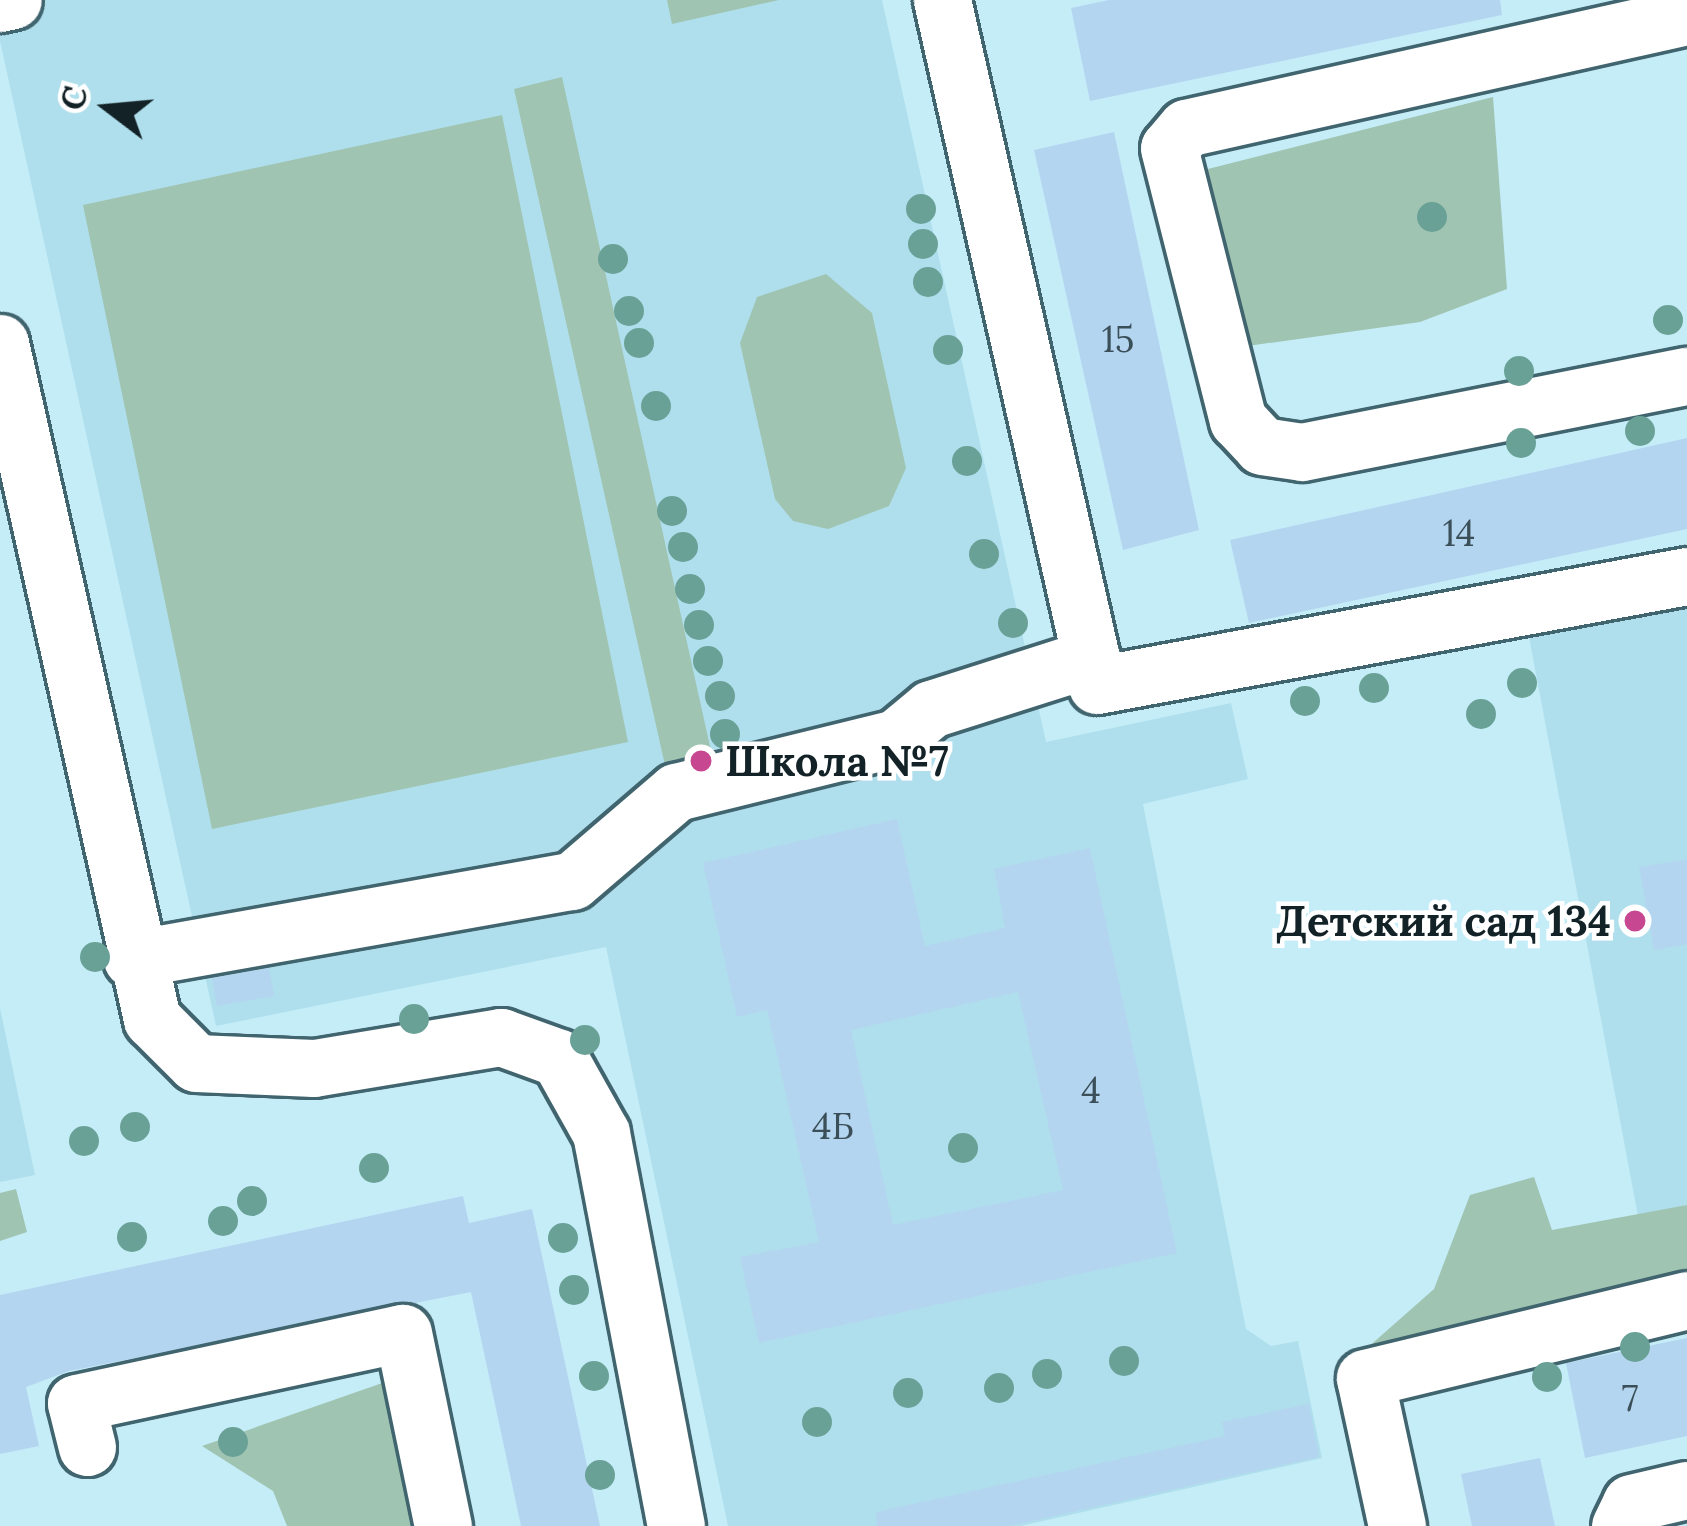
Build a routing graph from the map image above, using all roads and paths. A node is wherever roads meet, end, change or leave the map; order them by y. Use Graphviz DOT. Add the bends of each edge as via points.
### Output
graph roads {
  1 [pos="13,0"];
  2 [pos="942,0"];
  3 [pos="0,3"];
  4 [pos="1687,16"];
  5 [pos="0,343"];
  6 [pos="1687,376"];
  7 [pos="1687,576"];
  8 [pos="1091,658"];
  9 [pos="132,959"];
  10 [pos="1687,1300"];
  11 [pos="87,1448"];
  12 [pos="1687,1490"];
  13 [pos="443,1526"];
  14 [pos="676,1526"];
  15 [pos="1396,1526"];
  16 [pos="1620,1526"];
  1 -- 3 [label="street"];
  2 -- 8 [label="street"];
  4 -- 6 [label="street" via="1186,128 1169,148 1238,419 1262,446 1302,452"];
  5 -- 9 [label="street"];
  7 -- 8 [label="street" via="1097,685"];
  8 -- 9 [label="street" via="931,709 896,737 676,792 572,881"];
  9 -- 14 [label="street" via="152,1019 196,1063 314,1068 501,1037 559,1058 601,1133"];
  10 -- 15 [label="street" via="1365,1378"];
  11 -- 13 [label="street" via="76,1403 403,1333"];
  12 -- 16 [label="street" via="1631,1503"];
}
